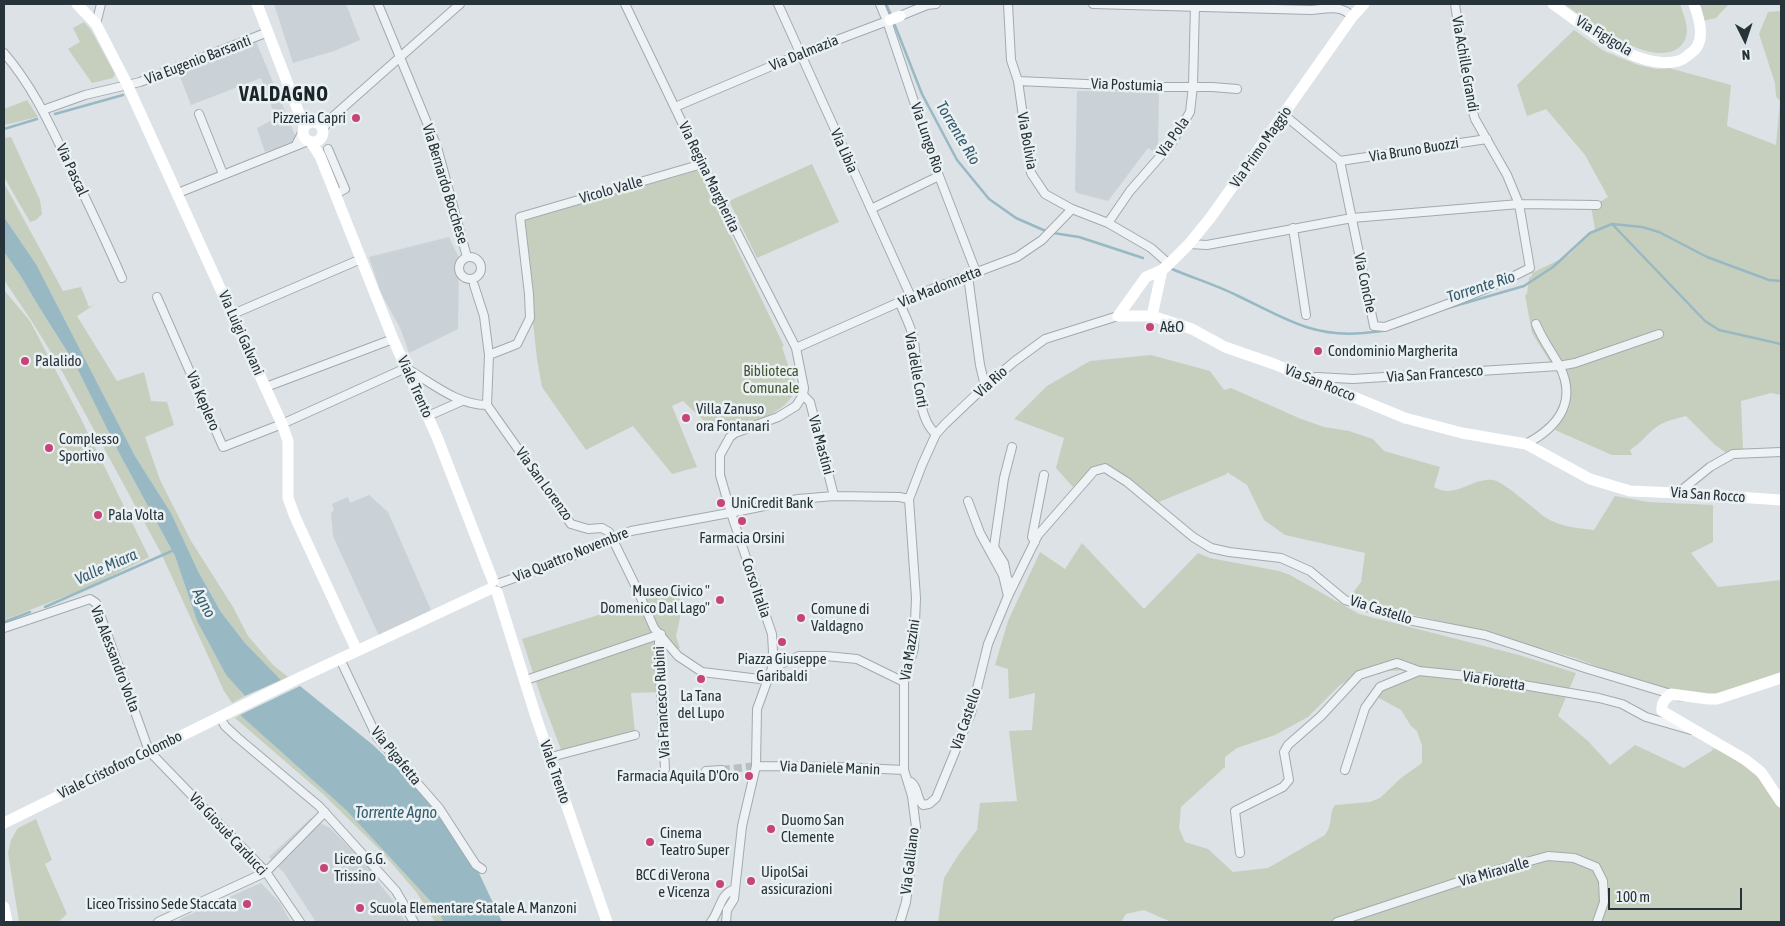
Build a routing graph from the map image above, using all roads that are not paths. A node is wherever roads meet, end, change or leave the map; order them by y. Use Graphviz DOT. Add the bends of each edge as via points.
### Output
graph roads {
  1 [pos="102,4"];
  2 [pos="256,4"];
  3 [pos="378,4"];
  4 [pos="460,4"];
  5 [pos="626,4"];
  6 [pos="778,4"];
  7 [pos="880,4"];
  8 [pos="927,4"];
  9 [pos="936,4"];
  10 [pos="1008,4"];
  11 [pos="1093,4"];
  12 [pos="1348,4"];
  13 [pos="1357,4"];
  14 [pos="1364,4"];
  15 [pos="1455,4"];
  16 [pos="1553,4"];
  17 [pos="1694,4"];
  18 [pos="1195,5"];
  19 [pos="83,6"];
  20 [pos="1335,8"];
  21 [pos="1352,17"];
  22 [pos="892,19"];
  23 [pos="96,24"];
  24 [pos="268,32"];
  25 [pos="4,53"];
  26 [pos="800,54"];
  27 [pos="399,56"];
  28 [pos="1018,81"];
  29 [pos="127,84"];
  30 [pos="1193,86"];
  31 [pos="1237,89"];
  32 [pos="675,108"];
  33 [pos="43,110"];
  34 [pos="199,114"];
  35 [pos="1283,114"];
  36 [pos="313,128"];
  37 [pos="1487,139"];
  38 [pos="1340,161"];
  39 [pos="702,164"];
  40 [pos="223,174"];
  41 [pos="940,176"];
  42 [pos="178,193"];
  43 [pos="1519,204"];
  44 [pos="1597,205"];
  45 [pos="871,209"];
  46 [pos="1072,209"];
  47 [pos="1352,218"];
  48 [pos="1108,223"];
  49 [pos="1292,228"];
  50 [pos="1189,244"];
  51 [pos="467,257"];
  52 [pos="361,259"];
  53 [pos="1165,267"];
  54 [pos="976,272"];
  55 [pos="968,276"];
  56 [pos="122,278"];
  57 [pos="474,285"];
  58 [pos="157,297"];
  59 [pos="911,297"];
  60 [pos="1131,297"];
  61 [pos="900,303"];
  62 [pos="232,314"];
  63 [pos="1306,315"];
  64 [pos="1118,316"];
  65 [pos="1136,316"];
  66 [pos="1152,316"];
  67 [pos="1536,324"];
  68 [pos="1659,334"];
  69 [pos="393,338"];
  70 [pos="796,348"];
  71 [pos="488,355"];
  72 [pos="1559,366"];
  73 [pos="406,368"];
  74 [pos="1310,379"];
  75 [pos="985,386"];
  76 [pos="266,387"];
  77 [pos="803,395"];
  78 [pos="462,401"];
  79 [pos="487,405"];
  80 [pos="428,416"];
  81 [pos="282,424"];
  82 [pos="936,434"];
  83 [pos="1526,444"];
  84 [pos="1012,447"];
  85 [pos="1781,452"];
  86 [pos="1044,475"];
  87 [pos="1678,493"];
  88 [pos="834,496"];
  89 [pos="909,499"];
  90 [pos="968,500"];
  91 [pos="1781,500"];
  92 [pos="731,512"];
  93 [pos="612,540"];
  94 [pos="1035,542"];
  95 [pos="495,586"];
  96 [pos="1013,586"];
  97 [pos="1008,596"];
  98 [pos="4,628"];
  99 [pos="660,634"];
  100 [pos="357,651"];
  101 [pos="340,659"];
  102 [pos="772,668"];
  103 [pos="1419,671"];
  104 [pos="1781,678"];
  105 [pos="526,680"];
  106 [pos="768,680"];
  107 [pos="904,682"];
  108 [pos="1671,694"];
  109 [pos="220,717"];
  110 [pos="1694,730"];
  111 [pos="635,735"];
  112 [pos="149,751"];
  113 [pos="551,757"];
  114 [pos="756,766"];
  115 [pos="665,769"];
  116 [pos="722,770"];
  117 [pos="904,770"];
  118 [pos="1345,770"];
  119 [pos="706,771"];
  120 [pos="908,782"];
  121 [pos="1781,802"];
  122 [pos="325,812"];
  123 [pos="4,824"];
  124 [pos="1240,853"];
  125 [pos="482,869"];
  126 [pos="266,872"];
  127 [pos="735,889"];
  128 [pos="4,907"];
  129 [pos="7,922"];
  130 [pos="158,922"];
  131 [pos="300,922"];
  132 [pos="414,922"];
  133 [pos="607,922"];
  134 [pos="712,922"];
  135 [pos="726,922"];
  136 [pos="900,922"];
  137 [pos="1337,922"];
  138 [pos="1597,922"];
  1 -- 23 [label="street"];
  2 -- 24 [label="street, Viale Trento"];
  3 -- 27 [label="street, Via Bernardo Bocchese"];
  4 -- 27 [label="street"];
  5 -- 32 [label="street, Via Regina Margherita"];
  6 -- 26 [label="street, Via Libia"];
  7 -- 22 [label="street, Via Lungo Rio"];
  8 -- 9 [label="street, Via Dalmazia"];
  8 -- 22 [label="street, Via Dalmazia"];
  10 -- 28 [label="street, Via Bolivia" via="1011,60"];
  11 -- 18 [label="street"];
  12 -- 20 [label="street"];
  13 -- 21 [label="street, Via Primo Maggio"];
  14 -- 21 [label="street, Via Primo Maggio"];
  15 -- 37 [label="street, Via Achille Grandi" via="1469,98 1475,119"];
  16 -- 17 [label="street, Via Figigola" via="1622,50 1647,61 1668,63 1681,61 1694,51 1702,28"];
  18 -- 20 [label="street" via="1310,10"];
  18 -- 30 [label="street, Via Pola"];
  19 -- 23 [label="street, Via Luigi Galvani"];
  20 -- 21 [label="street"];
  21 -- 35 [label="street, Via Primo Maggio"];
  22 -- 26 [label="street, Via Dalmazia"];
  22 -- 41 [label="street, Via Lungo Rio"];
  23 -- 29 [label="street, Via Luigi Galvani"];
  24 -- 29 [label="street, Via Eugenio Barsanti" via="150,79"];
  24 -- 36 [label="street, Viale Trento"];
  25 -- 33 [label="street, Via Pascal" via="16,66"];
  26 -- 32 [label="street, Via Dalmazia"];
  26 -- 45 [label="street, Via Libia"];
  27 -- 36 [label="street"];
  27 -- 51 [label="street, Via Bernardo Bocchese" via="437,147"];
  28 -- 30 [label="street, Via Postumia"];
  28 -- 46 [label="street, Via Bolivia" via="1031,173 1045,194"];
  29 -- 33 [label="street"];
  29 -- 42 [label="street, Via Luigi Galvani"];
  30 -- 31 [label="street, Via Postumia"];
  30 -- 48 [label="street, Via Pola" via="1190,112 1171,144 1130,191"];
  32 -- 39 [label="street, Via Regina Margherita"];
  33 -- 56 [label="street, Via Pascal"];
  34 -- 40 [label="street"];
  35 -- 38 [label="street"];
  35 -- 50 [label="street, Via Primo Maggio"];
  36 -- 40 [label="street" via="296,146"];
  36 -- 52 [label="street, Viale Trento"];
  37 -- 38 [label="street, Via Bruno Buozzi"];
  37 -- 43 [label="street, Via Achille Grandi"];
  38 -- 47 [label="street"];
  39 -- 70 [label="street, Via Regina Margherita"];
  39 -- 71 [label="street, Vicolo Valle" via="520,216 530,318 517,344"];
  40 -- 42 [label="street"];
  41 -- 45 [label="street"];
  41 -- 54 [label="street, Via Lungo Rio"];
  42 -- 62 [label="street, Via Luigi Galvani"];
  43 -- 44 [label="street"];
  43 -- 47 [label="street"];
  43 -- 47 [label="street, Via Conche" via="1530,268 1465,298 1385,327 1374,326"];
  45 -- 59 [label="street, Via Libia"];
  46 -- 48 [label="street, Via Bolivia"];
  46 -- 54 [label="street, Via Madonnetta" via="1042,240 1017,257"];
  47 -- 49 [label="street"];
  48 -- 53 [label="street, Via Bolivia" via="1152,248"];
  49 -- 50 [label="street" via="1207,245"];
  49 -- 63 [label="street"];
  50 -- 53 [label="street, Via Primo Maggio"];
  52 -- 62 [label="street"];
  52 -- 69 [label="street, Viale Trento"];
  53 -- 60 [label="street, Via Primo Maggio" via="1146,277"];
  53 -- 66 [label="street"];
  54 -- 55 [label="street, Via Madonnetta"];
  55 -- 59 [label="street, Via Madonnetta"];
  55 -- 75 [label="street"];
  57 -- 71 [label="street" via="484,316"];
  58 -- 81 [label="street, Via Keplero" via="223,447"];
  59 -- 61 [label="street, Via Madonnetta"];
  60 -- 64 [label="street, Via Primo Maggio"];
  60 -- 65 [label="street"];
  61 -- 70 [label="street, Via Madonnetta"];
  61 -- 82 [label="street, Via delle Corti" via="912,336 925,419"];
  62 -- 76 [label="street, Via Luigi Galvani"];
  64 -- 65 [label="street, Via San Rocco"];
  64 -- 75 [label="street, Via Rio" via="1045,339"];
  65 -- 66 [label="street, Via San Rocco"];
  66 -- 74 [label="street, Via San Rocco" via="1192,328 1225,347"];
  67 -- 72 [label="street"];
  68 -- 72 [label="street, Via San Francesco"];
  69 -- 73 [label="street, Viale Trento"];
  69 -- 76 [label="street"];
  70 -- 77 [label="street" via="804,382"];
  71 -- 79 [label="street"];
  72 -- 74 [label="street, Via San Francesco"];
  72 -- 83 [label="street" via="1565,380 1566,396 1559,418 1548,431"];
  73 -- 78 [label="street"];
  73 -- 80 [label="street, Viale Trento"];
  73 -- 81 [label="street"];
  74 -- 83 [label="street, Via San Rocco" via="1405,418 1462,433"];
  75 -- 82 [label="street, Via Rio"];
  76 -- 81 [label="street, Via Luigi Galvani"];
  77 -- 88 [label="street, Via Mastini" via="810,402"];
  77 -- 92 [label="street, Corso Italia" via="796,406 784,414 735,433 722,450 720,475"];
  78 -- 79 [label="street"];
  78 -- 80 [label="street"];
  79 -- 93 [label="street, Via San Lorenzo" via="571,524 588,529 602,528 609,532"];
  80 -- 95 [label="street, Viale Trento"];
  81 -- 100 [label="street, Via Luigi Galvani" via="288,441 288,498"];
  82 -- 89 [label="street, Via Rio"];
  83 -- 87 [label="street, Via San Rocco" via="1590,479 1630,491"];
  84 -- 96 [label="street" via="994,547"];
  85 -- 87 [label="street" via="1732,454"];
  86 -- 94 [label="street, Via Castello" via="1032,538"];
  87 -- 91 [label="street, Via San Rocco"];
  88 -- 89 [label="street, Via Quattro Novembre"];
  88 -- 92 [label="street, Via Quattro Novembre" via="798,499"];
  89 -- 107 [label="street, Via Mazzini" via="916,621 912,656"];
  90 -- 97 [label="street" via="980,533 1003,575"];
  92 -- 93 [label="street, Via Quattro Novembre" via="631,531"];
  92 -- 102 [label="street, Corso Italia" via="772,634"];
  93 -- 95 [label="street, Via Quattro Novembre"];
  93 -- 99 [label="street" via="654,628"];
  94 -- 96 [label="street, Via Castello"];
  94 -- 108 [label="street, Via Castello" via="1094,471 1105,468 1211,548 1281,558 1310,571 1345,600 1408,620 1485,635"];
  95 -- 100 [label="street"];
  95 -- 105 [label="street, Viale Trento"];
  96 -- 97 [label="street, Via Castello"];
  97 -- 120 [label="street, Via Castello" via="988,644 971,713 936,798 923,805 914,784"];
  98 -- 112 [label="street, Via Alessandro Volta" via="90,598 96,603"];
  99 -- 105 [label="street"];
  99 -- 106 [label="street" via="678,656 702,672"];
  99 -- 115 [label="street, Via Francesco Rubini"];
  100 -- 101 [label="street"];
  101 -- 109 [label="street, Viale Cristoforo Colombo"];
  101 -- 125 [label="street, Via Pigafetta" via="377,736 439,808 476,865"];
  102 -- 106 [label="street, Corso Italia"];
  102 -- 107 [label="street" via="798,656 857,659"];
  103 -- 110 [label="street, Via Fioretta" via="1477,677 1599,698 1622,704 1646,717"];
  103 -- 118 [label="street, Via Fioretta" via="1380,687 1365,708"];
  103 -- 124 [label="street" via="1397,663 1359,675 1321,716 1288,745 1284,752 1289,780 1283,787 1235,811"];
  104 -- 108 [label="street" via="1717,699"];
  105 -- 113 [label="street, Viale Trento"];
  106 -- 114 [label="street, Corso Italia" via="757,709"];
  107 -- 117 [label="street, Via Mazzini"];
  108 -- 110 [label="street" via="1664,700 1662,712"];
  109 -- 112 [label="street, Viale Cristoforo Colombo"];
  109 -- 122 [label="street" via="238,738"];
  110 -- 121 [label="street" via="1761,772"];
  111 -- 113 [label="street"];
  112 -- 123 [label="street, Viale Cristoforo Colombo"];
  112 -- 126 [label="street, Via Giosuè Carducci"];
  113 -- 133 [label="street, Viale Trento"];
  114 -- 117 [label="street, Via Daniele Manin"];
  114 -- 127 [label="street, Corso Italia" via="742,826"];
  116 -- 119 [label="street"];
  117 -- 120 [label="street, Via Galliano"];
  120 -- 136 [label="street, Via Galliano" via="916,828 906,902"];
  122 -- 126 [label="street"];
  122 -- 132 [label="street" via="396,891"];
  126 -- 130 [label="street"];
  126 -- 131 [label="street, Via Giosuè Carducci"];
  127 -- 134 [label="street" via="728,891"];
  127 -- 135 [label="street, Corso Italia"];
  128 -- 129 [label="street"];
  137 -- 138 [label="street, Via Miravalle" via="1548,856 1574,858 1596,867 1603,881 1604,895"];
}
